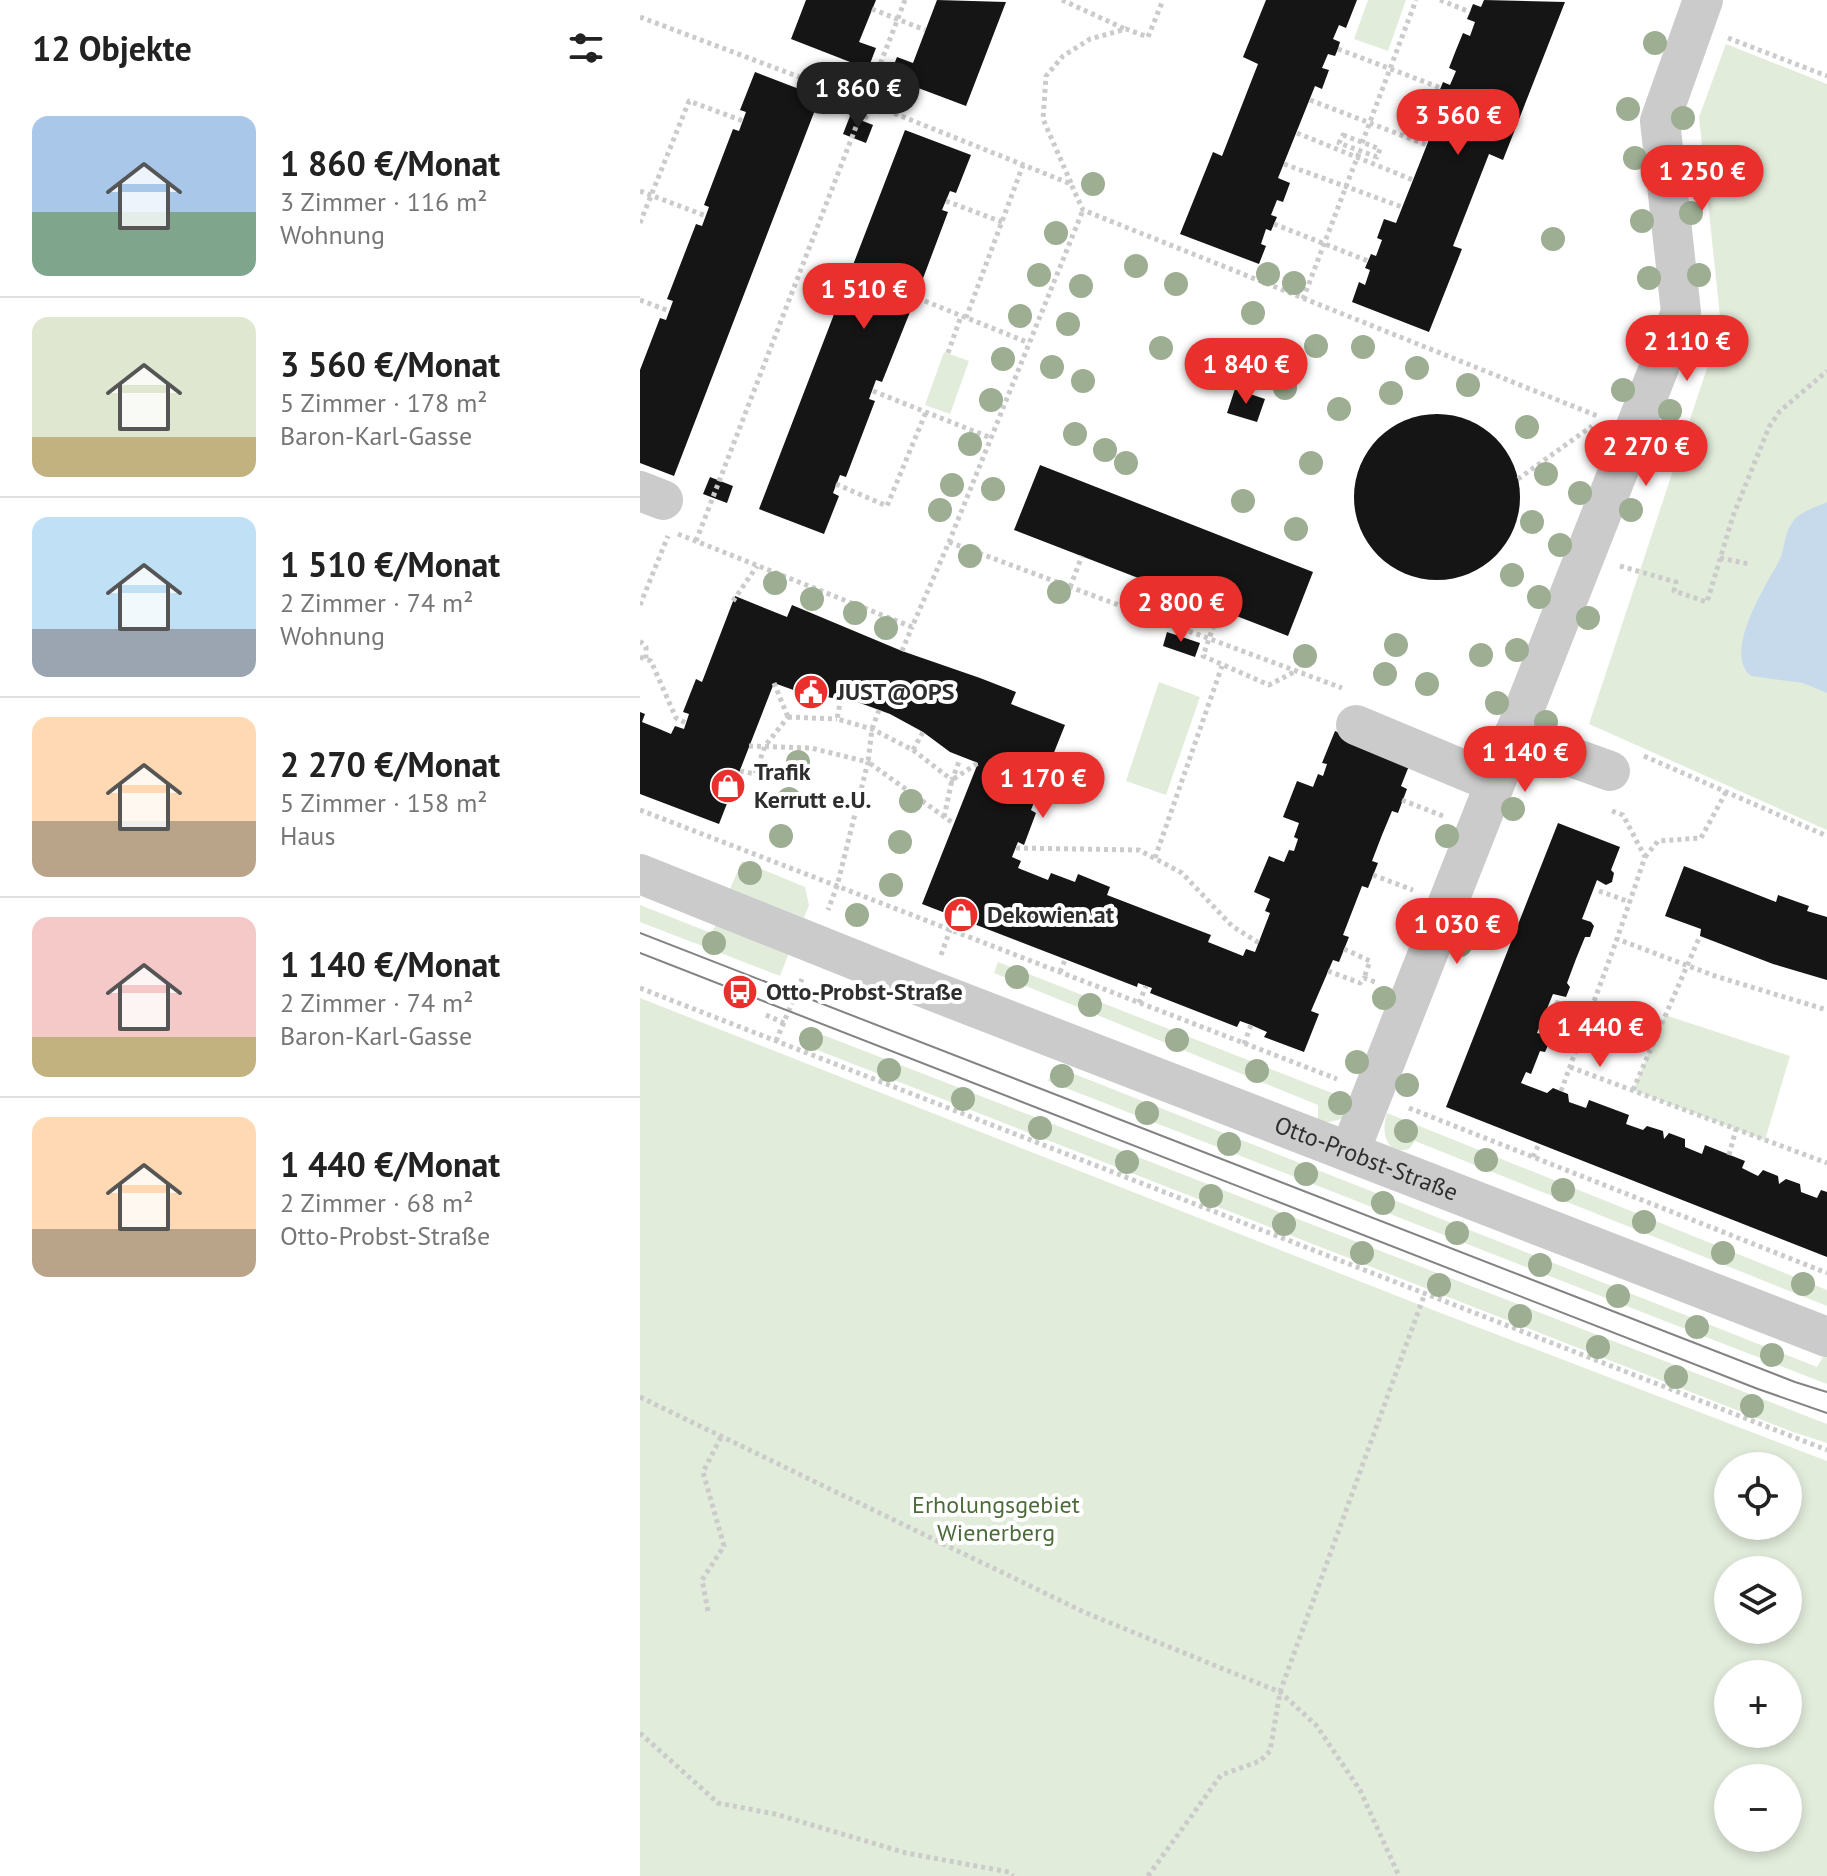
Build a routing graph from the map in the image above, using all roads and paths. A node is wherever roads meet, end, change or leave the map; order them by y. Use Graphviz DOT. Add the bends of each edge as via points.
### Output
graph roads {
  1 [pos="905,0"];
  2 [pos="1062,0"];
  3 [pos="1163,0"];
  4 [pos="1416,0"];
  5 [pos="1440,0"];
  6 [pos="872,9"];
  7 [pos="1470,12"];
  8 [pos="1698,12"];
  9 [pos="640,17"];
  10 [pos="897,20"];
  11 [pos="1126,29"];
  12 [pos="925,30"];
  13 [pos="1338,49"];
  14 [pos="1390,67"];
  15 [pos="1827,76"];
  16 [pos="1441,88"];
  17 [pos="1310,100"];
  18 [pos="869,103"];
  19 [pos="865,119"];
  20 [pos="743,121"];
  21 [pos="1370,123"];
  22 [pos="1297,133"];
  23 [pos="1362,143"];
  24 [pos="1427,145"];
  25 [pos="1358,154"];
  26 [pos="1284,164"];
  27 [pos="1023,165"];
  28 [pos="1413,180"];
  29 [pos="1071,184"];
  30 [pos="1346,187"];
  31 [pos="640,191"];
  32 [pos="651,196"];
  33 [pos="946,201"];
  34 [pos="1402,207"];
  35 [pos="1083,210"];
  36 [pos="706,216"];
  37 [pos="1002,222"];
  38 [pos="640,223"];
  39 [pos="1274,224"];
  40 [pos="1324,244"];
  41 [pos="1368,261"];
  42 [pos="910,295"];
  43 [pos="1303,299"];
  44 [pos="640,300"];
  45 [pos="669,311"];
  46 [pos="964,317"];
  47 [pos="1029,343"];
  48 [pos="948,353"];
  49 [pos="1827,371"];
  50 [pos="873,391"];
  51 [pos="926,412"];
  52 [pos="991,438"];
  53 [pos="1518,479"];
  54 [pos="836,484"];
  55 [pos="696,541"];
  56 [pos="949,542"];
  57 [pos="1082,556"];
  58 [pos="1720,558"];
  59 [pos="1749,564"];
  60 [pos="757,566"];
  61 [pos="1646,573"];
  62 [pos="1070,587"];
  63 [pos="733,601"];
  64 [pos="640,605"];
  65 [pos="1219,610"];
  66 [pos="912,627"];
  67 [pos="1208,638"];
  68 [pos="640,641"];
  69 [pos="902,651"];
  70 [pos="643,658"];
  71 [pos="1222,666"];
  72 [pos="1298,671"];
  73 [pos="774,683"];
  74 [pos="841,698"];
  75 [pos="1355,709"];
  76 [pos="879,710"];
  77 [pos="788,717"];
  78 [pos="837,719"];
  79 [pos="686,723"];
  80 [pos="872,729"];
  81 [pos="923,732"];
  82 [pos="1513,736"];
  83 [pos="749,746"];
  84 [pos="765,746"];
  85 [pos="913,750"];
  86 [pos="960,759"];
  87 [pos="868,762"];
  88 [pos="978,763"];
  89 [pos="740,771"];
  90 [pos="1620,778"];
  91 [pos="952,780"];
  92 [pos="1495,783"];
  93 [pos="1726,792"];
  94 [pos="640,810"];
  95 [pos="944,817"];
  96 [pos="953,823"];
  97 [pos="1827,836"];
  98 [pos="1016,848"];
  99 [pos="1645,857"];
  100 [pos="1155,858"];
  101 [pos="640,874"];
  102 [pos="837,886"];
  103 [pos="1599,891"];
  104 [pos="1630,902"];
  105 [pos="950,930"];
  106 [pos="1700,936"];
  107 [pos="1617,939"];
  108 [pos="1259,943"];
  109 [pos="1344,949"];
  110 [pos="940,956"];
  111 [pos="1065,960"];
  112 [pos="1686,966"];
  113 [pos="1328,971"];
  114 [pos="1060,972"];
  115 [pos="1364,978"];
  116 [pos="1146,986"];
  117 [pos="640,988"];
  118 [pos="1411,995"];
  119 [pos="1555,1002"];
  120 [pos="1139,1003"];
  121 [pos="1827,1010"];
  122 [pos="766,1015"];
  123 [pos="1589,1015"];
  124 [pos="784,1023"];
  125 [pos="1251,1025"];
  126 [pos="1244,1044"];
  127 [pos="1570,1067"];
  128 [pos="1633,1090"];
  129 [pos="1561,1091"];
  130 [pos="1373,1093"];
  131 [pos="1736,1129"];
  132 [pos="1539,1144"];
  133 [pos="1350,1151"];
  134 [pos="1729,1155"];
  135 [pos="1533,1157"];
  136 [pos="1827,1163"];
  137 [pos="1827,1273"];
  138 [pos="1425,1293"];
  139 [pos="1827,1337"];
  140 [pos="640,1397"];
  141 [pos="721,1437"];
  142 [pos="1827,1450"];
  143 [pos="708,1611"];
  144 [pos="1280,1692"];
  145 [pos="640,1733"];
  146 [pos="1013,1876"];
  147 [pos="1148,1876"];
  148 [pos="1399,1876"];
  1 -- 10 [label="path"];
  2 -- 11 [label="path"];
  3 -- 11 [label="path" via="1148,37"];
  4 -- 14 [label="path"];
  5 -- 7 [label="path"];
  6 -- 10 [label="path"];
  8 -- 15 [label="path"];
  8 -- 82 [label="street" via="1660,121 1681,312"];
  9 -- 18 [label="path"];
  10 -- 12 [label="path"];
  10 -- 18 [label="path"];
  11 -- 29 [label="path" via="1090,39 1063,56 1046,76 1043,119"];
  13 -- 14 [label="path"];
  14 -- 16 [label="path"];
  14 -- 21 [label="path"];
  17 -- 21 [label="path"];
  18 -- 19 [label="path"];
  18 -- 27 [label="path"];
  18 -- 55 [label="path"];
  20 -- 32 [label="path" via="689,101"];
  21 -- 23 [label="path"];
  21 -- 24 [label="path"];
  22 -- 25 [label="path"];
  23 -- 25 [label="path" via="1380,149 1377,157"];
  23 -- 25 [label="path" via="1343,135 1339,143"];
  25 -- 28 [label="path"];
  25 -- 30 [label="path"];
  26 -- 30 [label="path"];
  27 -- 29 [label="path"];
  27 -- 37 [label="path"];
  29 -- 35 [label="path"];
  30 -- 34 [label="path"];
  30 -- 40 [label="path"];
  31 -- 32 [label="path"];
  32 -- 36 [label="path"];
  32 -- 38 [label="path"];
  33 -- 37 [label="path"];
  35 -- 43 [label="path"];
  35 -- 47 [label="path"];
  37 -- 46 [label="path"];
  39 -- 40 [label="path"];
  40 -- 41 [label="path"];
  40 -- 43 [label="path"];
  42 -- 46 [label="path"];
  43 -- 53 [label="path" via="1603,419"];
  44 -- 45 [label="path"];
  46 -- 47 [label="path"];
  46 -- 48 [label="path"];
  47 -- 52 [label="path"];
  49 -- 58 [label="path" via="1769,427"];
  50 -- 51 [label="path"];
  51 -- 52 [label="path"];
  51 -- 54 [label="path" via="887,506"];
  52 -- 56 [label="path"];
  55 -- 60 [label="path"];
  55 -- 64 [label="path" via="670,531"];
  56 -- 62 [label="path"];
  56 -- 66 [label="path"];
  57 -- 62 [label="path"];
  58 -- 59 [label="path"];
  58 -- 61 [label="path" via="1707,602 1674,591 1676,582"];
  60 -- 63 [label="path"];
  60 -- 66 [label="path"];
  62 -- 67 [label="path"];
  65 -- 67 [label="path"];
  66 -- 69 [label="path"];
  67 -- 71 [label="path" via="1203,656"];
  67 -- 72 [label="path"];
  68 -- 70 [label="path" via="646,647"];
  70 -- 79 [label="path" via="651,661 676,718"];
  71 -- 72 [label="path" via="1269,685"];
  71 -- 100 [label="path"];
  72 -- 75 [label="path"];
  73 -- 77 [label="path"];
  74 -- 78 [label="path"];
  75 -- 92 [label="street"];
  76 -- 80 [label="path"];
  77 -- 78 [label="path"];
  77 -- 84 [label="path"];
  78 -- 80 [label="path"];
  80 -- 85 [label="path"];
  80 -- 87 [label="path"];
  81 -- 85 [label="path"];
  82 -- 90 [label="street"];
  82 -- 92 [label="street"];
  83 -- 84 [label="path"];
  84 -- 87 [label="path" via="811,748"];
  84 -- 89 [label="path" via="755,774"];
  85 -- 91 [label="path"];
  86 -- 91 [label="path"];
  87 -- 95 [label="path"];
  87 -- 102 [label="path"];
  88 -- 91 [label="path"];
  90 -- 93 [label="path"];
  90 -- 99 [label="path" via="1623,815"];
  91 -- 95 [label="path"];
  92 -- 118 [label="street"];
  93 -- 97 [label="path"];
  93 -- 99 [label="path" via="1701,838 1658,841"];
  94 -- 102 [label="path"];
  95 -- 96 [label="path"];
  98 -- 100 [label="path" via="1139,850"];
  99 -- 104 [label="path"];
  100 -- 108 [label="path" via="1182,873 1232,926"];
  101 -- 133 [label="street, Otto-Probst-Straße"];
  102 -- 105 [label="path"];
  103 -- 104 [label="path"];
  104 -- 107 [label="path"];
  105 -- 110 [label="path"];
  105 -- 114 [label="path"];
  106 -- 112 [label="path"];
  107 -- 112 [label="path"];
  107 -- 123 [label="path"];
  109 -- 115 [label="path" via="1370,961"];
  111 -- 114 [label="path"];
  112 -- 121 [label="path"];
  112 -- 128 [label="path"];
  113 -- 115 [label="path" via="1360,983"];
  114 -- 120 [label="path"];
  115 -- 118 [label="path"];
  116 -- 120 [label="path"];
  117 -- 138 [label="path"];
  118 -- 130 [label="street"];
  119 -- 123 [label="path"];
  120 -- 126 [label="path"];
  122 -- 124 [label="path"];
  123 -- 127 [label="path"];
  125 -- 126 [label="path"];
  126 -- 130 [label="path"];
  127 -- 128 [label="path"];
  127 -- 129 [label="path"];
  128 -- 131 [label="path"];
  130 -- 133 [label="street"];
  130 -- 135 [label="path"];
  131 -- 134 [label="path"];
  131 -- 136 [label="path"];
  132 -- 135 [label="path"];
  133 -- 139 [label="street, Otto-Probst-Straße"];
  135 -- 137 [label="path"];
  138 -- 142 [label="path"];
  138 -- 144 [label="path"];
  140 -- 141 [label="path"];
  141 -- 143 [label="path" via="703,1472 724,1546 702,1580"];
  141 -- 144 [label="path" via="1086,1613"];
  144 -- 147 [label="path" via="1270,1751 1260,1761 1221,1775"];
  144 -- 148 [label="path" via="1316,1725 1360,1790"];
  145 -- 146 [label="path" via="718,1803"];
}
